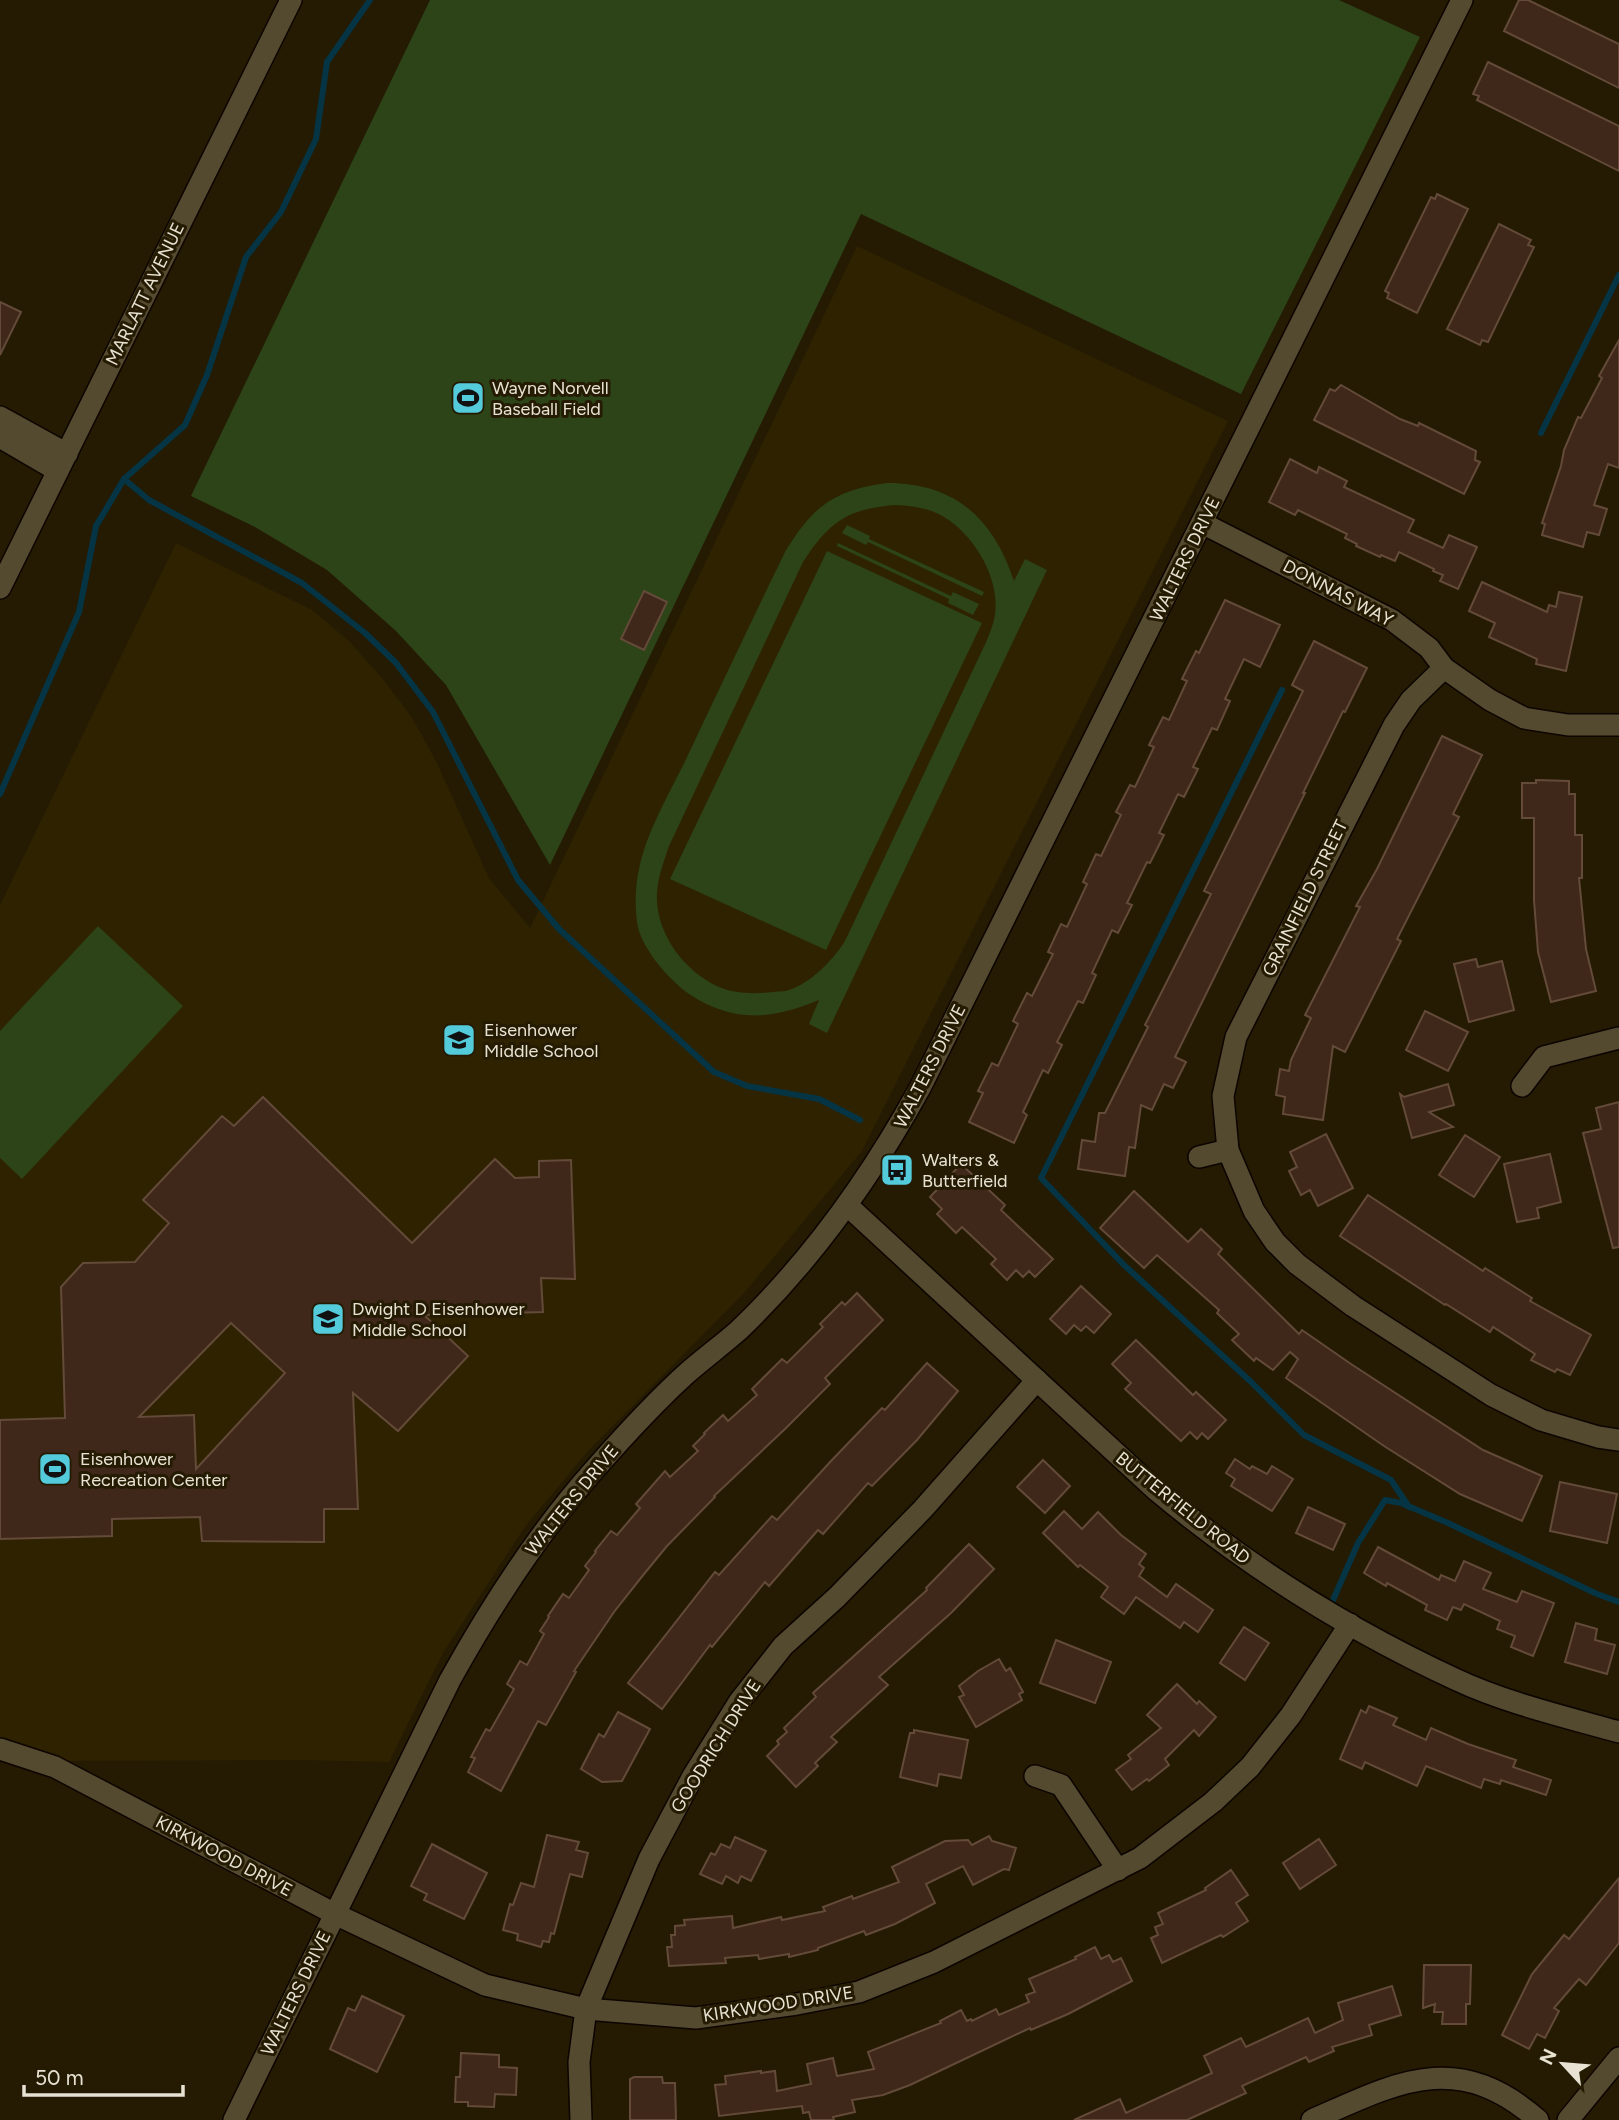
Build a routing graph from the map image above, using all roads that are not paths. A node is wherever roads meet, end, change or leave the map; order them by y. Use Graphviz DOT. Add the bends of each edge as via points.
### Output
graph roads {
  1 [pos="290,0"];
  2 [pos="1462,0"];
  3 [pos="0,417"];
  4 [pos="0,437"];
  5 [pos="62,462"];
  6 [pos="1202,523"];
  7 [pos="0,588"];
  8 [pos="1444,668"];
  9 [pos="1619,725"];
  10 [pos="1619,1038"];
  11 [pos="1522,1086"];
  12 [pos="1228,1150"];
  13 [pos="1199,1157"];
  14 [pos="848,1206"];
  15 [pos="1037,1380"];
  16 [pos="1619,1440"];
  17 [pos="1350,1625"];
  18 [pos="1619,1732"];
  19 [pos="0,1749"];
  20 [pos="1035,1776"];
  21 [pos="1118,1870"];
  22 [pos="335,1914"];
  23 [pos="586,2009"];
  24 [pos="1619,2058"];
  25 [pos="234,2120"];
  26 [pos="580,2120"];
  27 [pos="1312,2120"];
  28 [pos="1538,2120"];
  29 [pos="1568,2120"];
  1 -- 5 [label="street, MARLATT AVENUE"];
  2 -- 6 [label="street, WALTERS DRIVE"];
  3 -- 5 [label="street"];
  4 -- 5 [label="street"];
  5 -- 7 [label="street, MARLATT AVENUE"];
  6 -- 8 [label="street, DONNAS WAY" via="1392,620 1429,648"];
  6 -- 14 [label="street, WALTERS DRIVE" via="920,1088"];
  8 -- 9 [label="street, DONNAS WAY" via="1524,718 1568,725"];
  8 -- 12 [label="street, GRAINFIELD STREET" via="1411,700 1394,725 1236,1037 1223,1097"];
  10 -- 11 [label="street" via="1544,1057"];
  12 -- 13 [label="street"];
  12 -- 16 [label="street, GRAINFIELD STREET" via="1254,1211 1275,1242 1353,1306 1491,1395 1541,1420"];
  14 -- 15 [label="street, BUTTERFIELD ROAD"];
  14 -- 22 [label="street, WALTERS DRIVE" via="772,1296 684,1376 601,1462 527,1554 456,1669"];
  15 -- 17 [label="street, BUTTERFIELD ROAD" via="1205,1531"];
  15 -- 23 [label="street, GOODRICH DRIVE" via="916,1516 783,1646 738,1702 649,1859"];
  17 -- 18 [label="street, BUTTERFIELD ROAD" via="1458,1681"];
  17 -- 21 [label="street, KIRKWOOD DRIVE" via="1250,1767 1157,1847"];
  19 -- 22 [label="street, KIRKWOOD DRIVE" via="55,1767"];
  20 -- 21 [label="street" via="1061,1785"];
  21 -- 23 [label="street, KIRKWOOD DRIVE" via="934,1962 859,1992 696,2018"];
  22 -- 23 [label="street, KIRKWOOD DRIVE" via="485,1985"];
  22 -- 25 [label="street, WALTERS DRIVE"];
  23 -- 26 [label="street, GOODRICH DRIVE" via="579,2062"];
  24 -- 29 [label="street"];
  27 -- 28 [label="street" via="1420,2078 1457,2078 1494,2089"];
}
